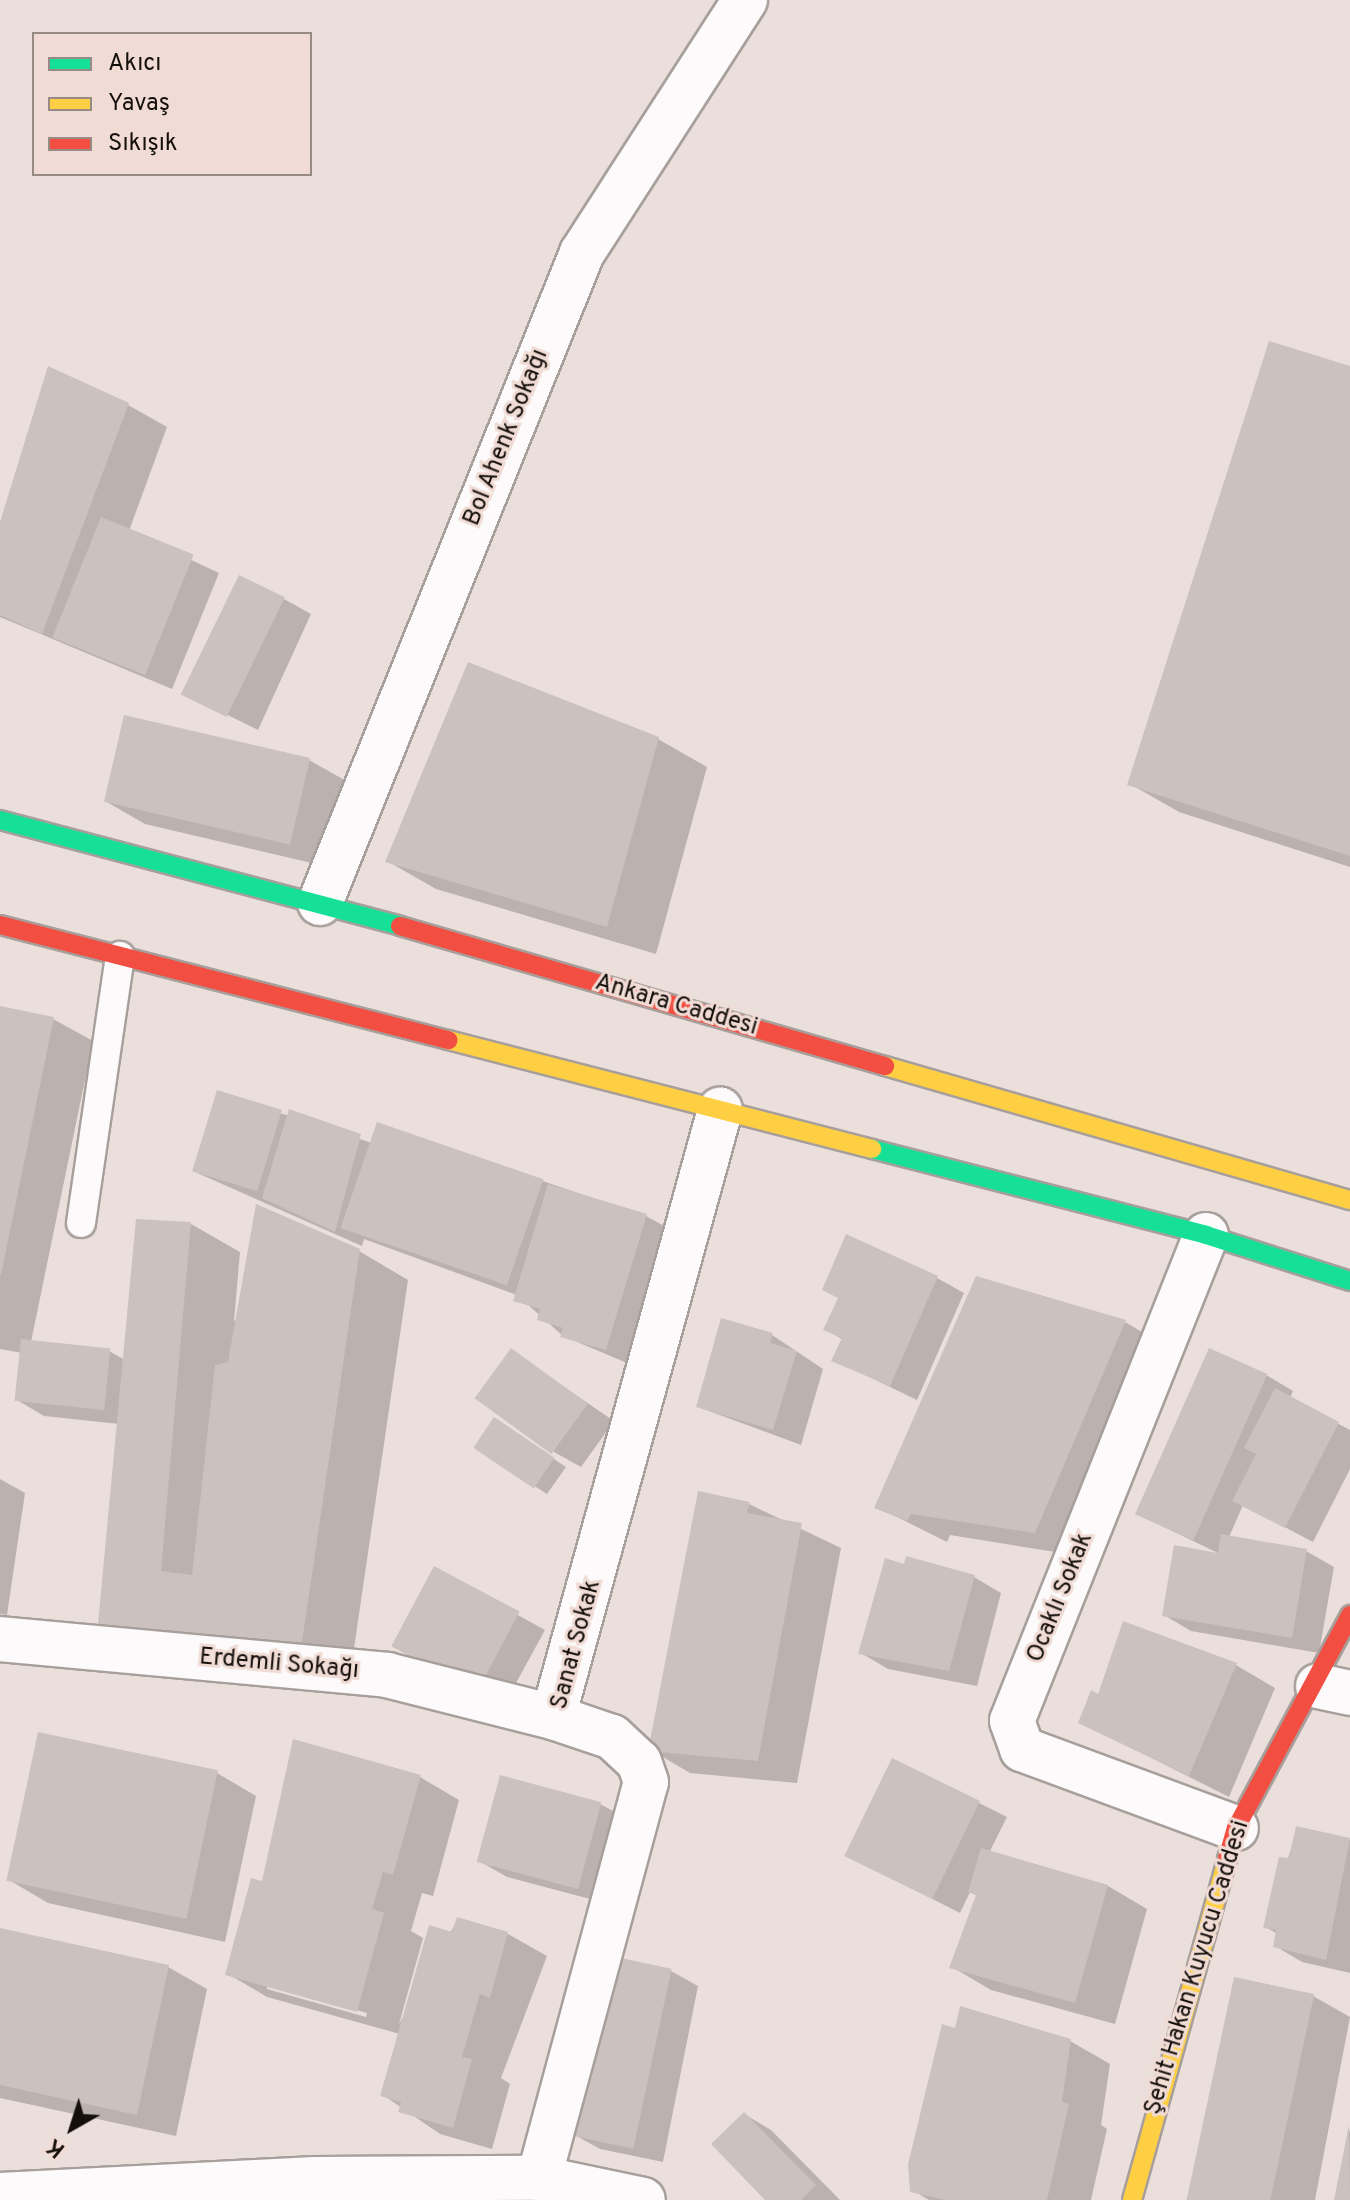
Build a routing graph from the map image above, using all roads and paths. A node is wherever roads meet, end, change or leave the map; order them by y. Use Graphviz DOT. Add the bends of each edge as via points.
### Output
graph roads {
  1 [pos="745,0"];
  2 [pos="0,820"];
  3 [pos="320,903"];
  4 [pos="0,925"];
  5 [pos="120,956"];
  6 [pos="720,1110"];
  7 [pos="1350,1200"];
  8 [pos="81,1223"];
  9 [pos="1206,1235"];
  10 [pos="1350,1281"];
  11 [pos="1350,1615"];
  12 [pos="0,1639"];
  13 [pos="1334,1690"];
  14 [pos="553,1717"];
  15 [pos="1236,1828"];
  16 [pos="539,2178"];
  17 [pos="0,2195"];
  18 [pos="643,2200"];
  19 [pos="1132,2200"];
  1 -- 3 [label="street, Bol Ahenk Sokağı" via="582,253"];
  2 -- 3 [label="main road, Ankara Caddesi"];
  3 -- 7 [label="main road, Ankara Caddesi"];
  4 -- 5 [label="main road"];
  5 -- 6 [label="main road"];
  5 -- 8 [label="lane"];
  6 -- 9 [label="main road"];
  6 -- 14 [label="street, Sanat Sokak"];
  9 -- 10 [label="main road"];
  9 -- 15 [label="street, Ocaklı Sokak" via="1012,1721 1022,1749"];
  11 -- 13 [label="main road, Şehit Hakan Kuyucu Caddesi"];
  12 -- 14 [label="street, Erdemli Sokağı" via="387,1675"];
  13 -- 15 [label="main road, Şehit Hakan Kuyucu Caddesi"];
  14 -- 16 [label="street, Sanat Sokak" via="612,1737 639,1762 646,1782"];
  15 -- 19 [label="main road, Şehit Hakan Kuyucu Caddesi"];
  16 -- 17 [label="street" via="315,2179"];
  16 -- 18 [label="street"];
}
